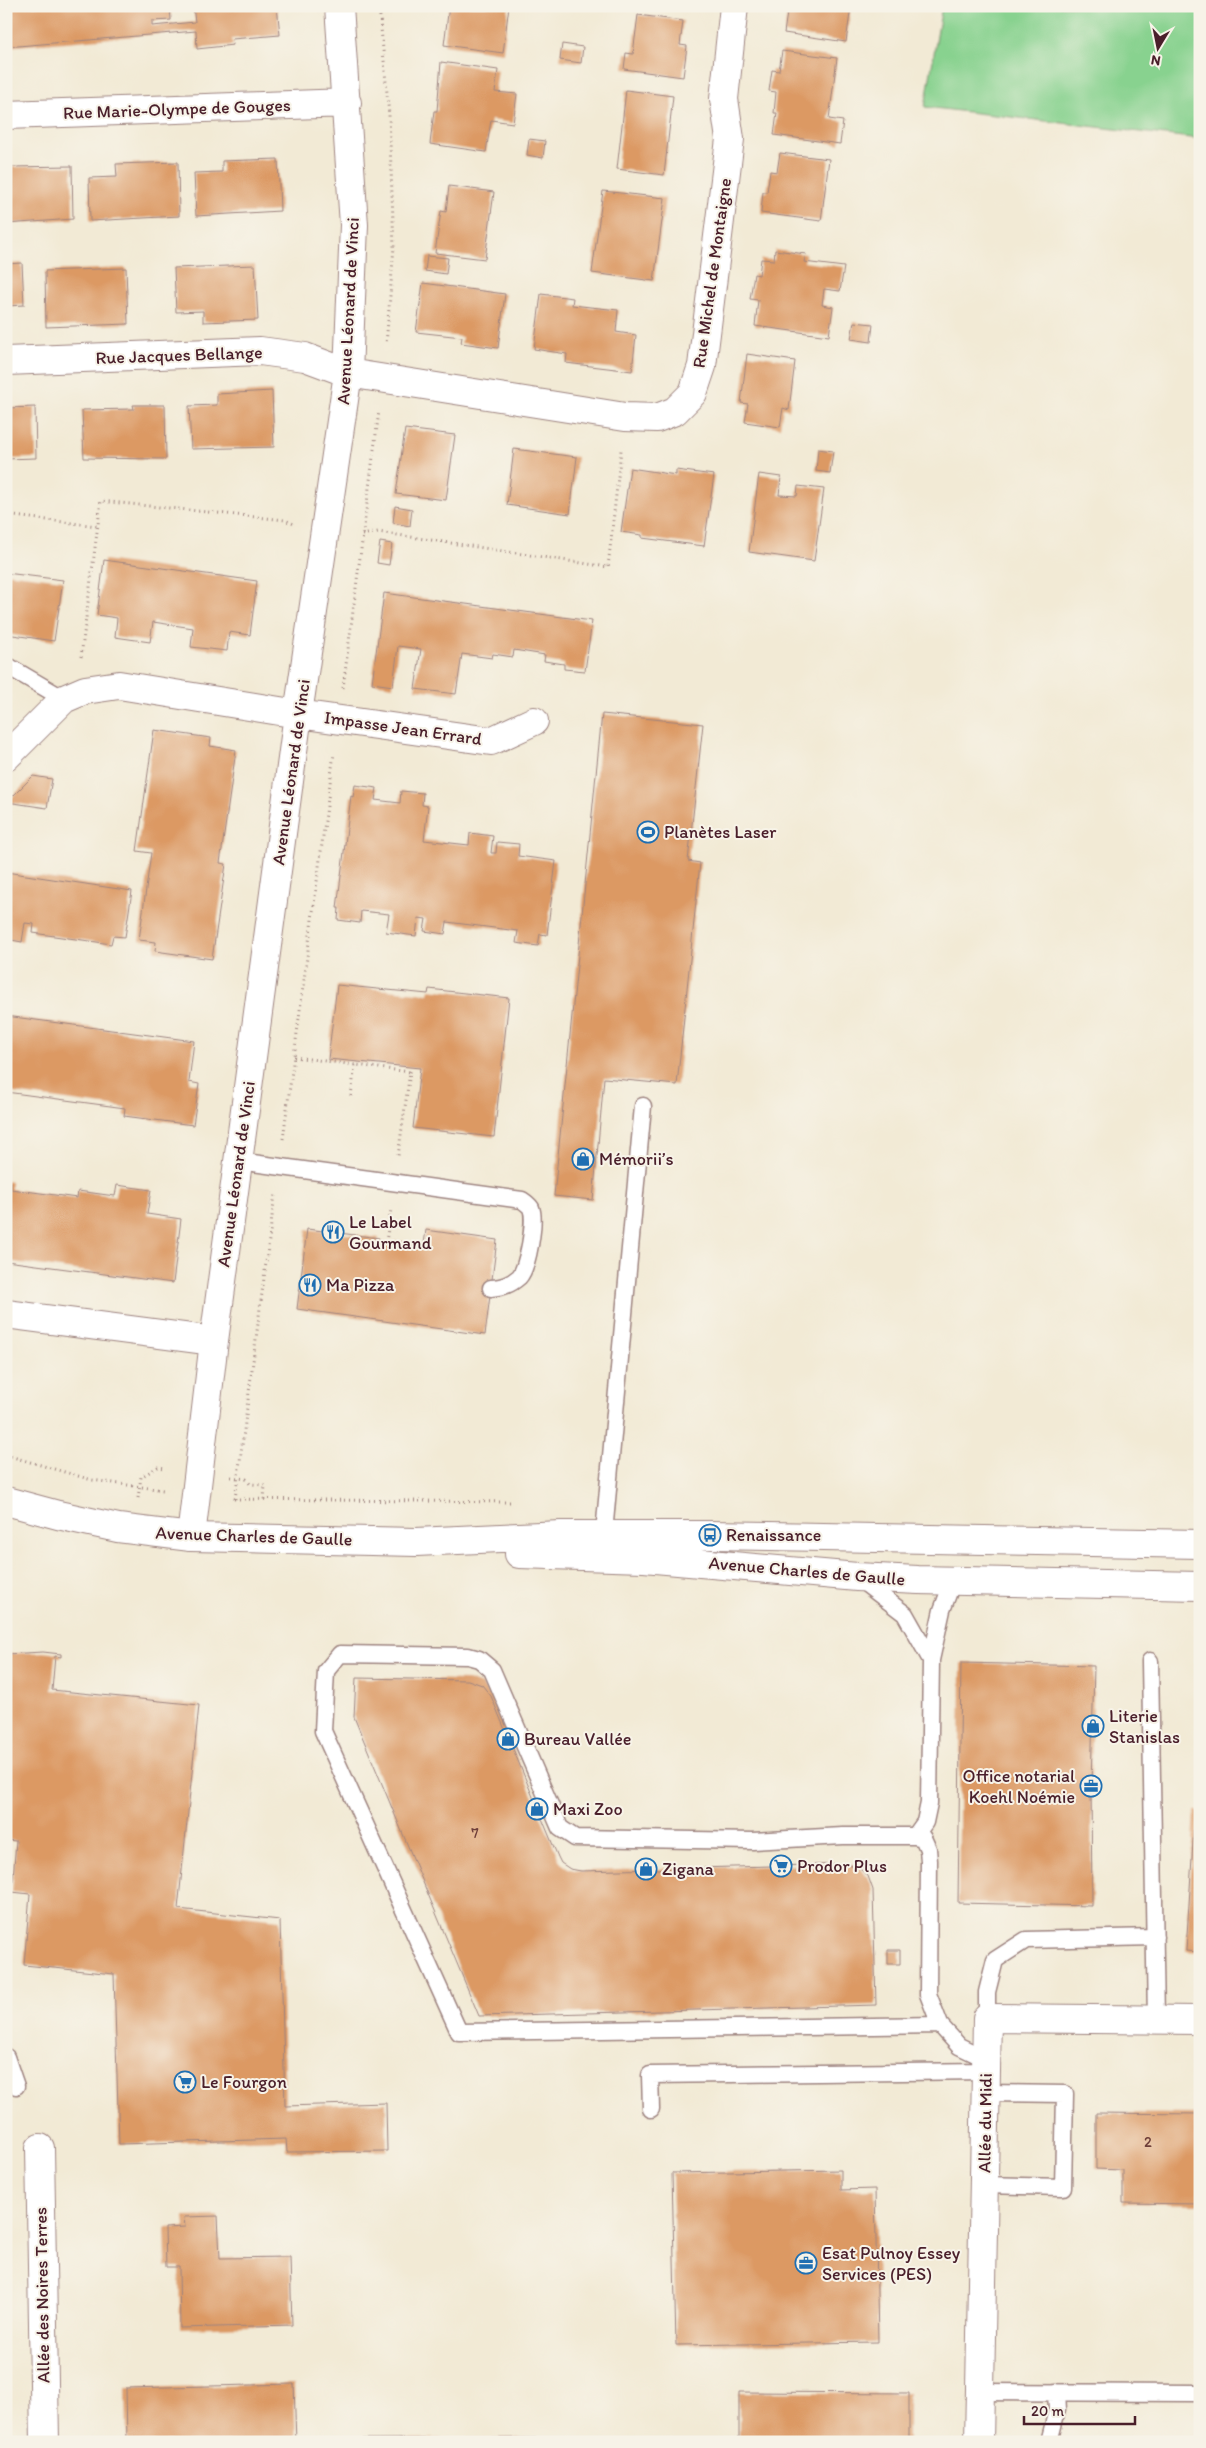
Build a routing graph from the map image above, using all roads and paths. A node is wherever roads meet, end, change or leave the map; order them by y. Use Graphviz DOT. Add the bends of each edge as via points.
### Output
graph roads {
  1 [pos="339,6"];
  2 [pos="734,6"];
  3 [pos="347,104"];
  4 [pos="6,115"];
  5 [pos="6,360"];
  6 [pos="348,373"];
  7 [pos="625,416"];
  8 [pos="6,515"];
  9 [pos="97,526"];
  10 [pos="323,537"];
  11 [pos="6,665"];
  12 [pos="74,695"];
  13 [pos="298,714"];
  14 [pos="534,721"];
  15 [pos="6,757"];
  16 [pos="294,1057"];
  17 [pos="355,1065"];
  18 [pos="412,1068"];
  19 [pos="410,1072"];
  20 [pos="351,1096"];
  21 [pos="643,1106"];
  22 [pos="238,1162"];
  23 [pos="394,1183"];
  24 [pos="386,1242"];
  25 [pos="491,1288"];
  26 [pos="6,1314"];
  27 [pos="214,1341"];
  28 [pos="6,1501"];
  29 [pos="191,1537"];
  30 [pos="1164,1544"];
  31 [pos="1200,1544"];
  32 [pos="603,1545"];
  33 [pos="857,1577"];
  34 [pos="953,1581"];
  35 [pos="1200,1586"];
  36 [pos="931,1660"];
  37 [pos="1150,1661"];
  38 [pos="915,1836"];
  39 [pos="1155,1937"];
  40 [pos="987,2018"];
  41 [pos="1156,2020"];
  42 [pos="1200,2020"];
  43 [pos="940,2025"];
  44 [pos="6,2057"];
  45 [pos="986,2074"];
  46 [pos="16,2086"];
  47 [pos="651,2109"];
  48 [pos="40,2148"];
  49 [pos="984,2185"];
  50 [pos="980,2392"];
  51 [pos="1056,2392"];
  52 [pos="1200,2393"];
  53 [pos="45,2442"];
  54 [pos="979,2442"];
  55 [pos="1049,2442"];
  1 -- 3 [label="street, Avenue Léonard de Vinci"];
  2 -- 7 [label="street, Rue Michel de Montaigne" via="724,99 730,139 702,366 693,393 675,411 657,418"];
  3 -- 4 [label="street, Rue Marie-Olympe de Gouges"];
  3 -- 6 [label="street, Avenue Léonard de Vinci" via="354,226"];
  5 -- 6 [label="street, Rue Jacques Bellange" via="260,351 305,357"];
  6 -- 7 [label="street, Rue Michel de Montaigne"];
  6 -- 10 [label="street, Avenue Léonard de Vinci"];
  7 -- 10 [label="path" via="608,567 378,532"];
  8 -- 9 [label="path"];
  9 -- 10 [label="path" via="101,502 285,520"];
  9 -- 12 [label="path"];
  10 -- 13 [label="street, Avenue Léonard de Vinci"];
  11 -- 12 [label="lane"];
  12 -- 13 [label="street, Impasse Jean Errard" via="119,684"];
  12 -- 15 [label="street"];
  13 -- 14 [label="street, Impasse Jean Errard" via="491,741"];
  13 -- 22 [label="street, Avenue Léonard de Vinci"];
  16 -- 17 [label="path"];
  17 -- 19 [label="path"];
  17 -- 20 [label="path"];
  18 -- 19 [label="path"];
  19 -- 23 [label="path"];
  21 -- 32 [label="lane"];
  22 -- 23 [label="lane"];
  22 -- 27 [label="street, Avenue Léonard de Vinci"];
  23 -- 24 [label="path"];
  23 -- 25 [label="lane" via="522,1200 530,1207 532,1219 527,1264 521,1275 508,1286"];
  26 -- 27 [label="street"];
  27 -- 29 [label="street, Avenue Léonard de Vinci"];
  28 -- 29 [label="street, Avenue Charles de Gaulle" via="118,1528"];
  29 -- 32 [label="street, Avenue Charles de Gaulle" via="416,1542 506,1554"];
  30 -- 31 [label="street, Avenue Charles de Gaulle"];
  30 -- 32 [label="street, Avenue Charles de Gaulle"];
  30 -- 34 [label="street" via="1131,1558 1006,1555 983,1560"];
  32 -- 33 [label="street, Avenue Charles de Gaulle" via="740,1565"];
  33 -- 34 [label="street, Avenue Charles de Gaulle"];
  33 -- 36 [label="lane" via="905,1614"];
  34 -- 35 [label="street, Avenue Charles de Gaulle"];
  34 -- 36 [label="lane" via="942,1610"];
  36 -- 38 [label="lane" via="929,1803 926,1822"];
  37 -- 39 [label="lane"];
  38 -- 43 [label="lane" via="923,1838 928,1849 928,1994"];
  38 -- 43 [label="lane" via="753,1841 575,1838 560,1828 492,1670 479,1659 468,1656 340,1654 326,1671 323,1730 459,2032"];
  39 -- 40 [label="lane" via="1026,1940 995,1960 988,1992"];
  39 -- 41 [label="lane"];
  40 -- 41 [label="street"];
  40 -- 45 [label="street, Allée du Midi"];
  41 -- 42 [label="street"];
  43 -- 45 [label="lane"];
  44 -- 46 [label="lane"];
  45 -- 47 [label="lane" via="920,2070 650,2075"];
  45 -- 49 [label="street, Allée du Midi"];
  45 -- 49 [label="lane" via="1065,2094 1065,2103 1063,2187"];
  48 -- 53 [label="street, Allée des Noires Terres"];
  49 -- 50 [label="street, Allée du Midi"];
  50 -- 51 [label="lane"];
  50 -- 54 [label="street, Allée du Midi"];
  51 -- 52 [label="lane"];
  51 -- 55 [label="lane" via="1057,2410"];
}
